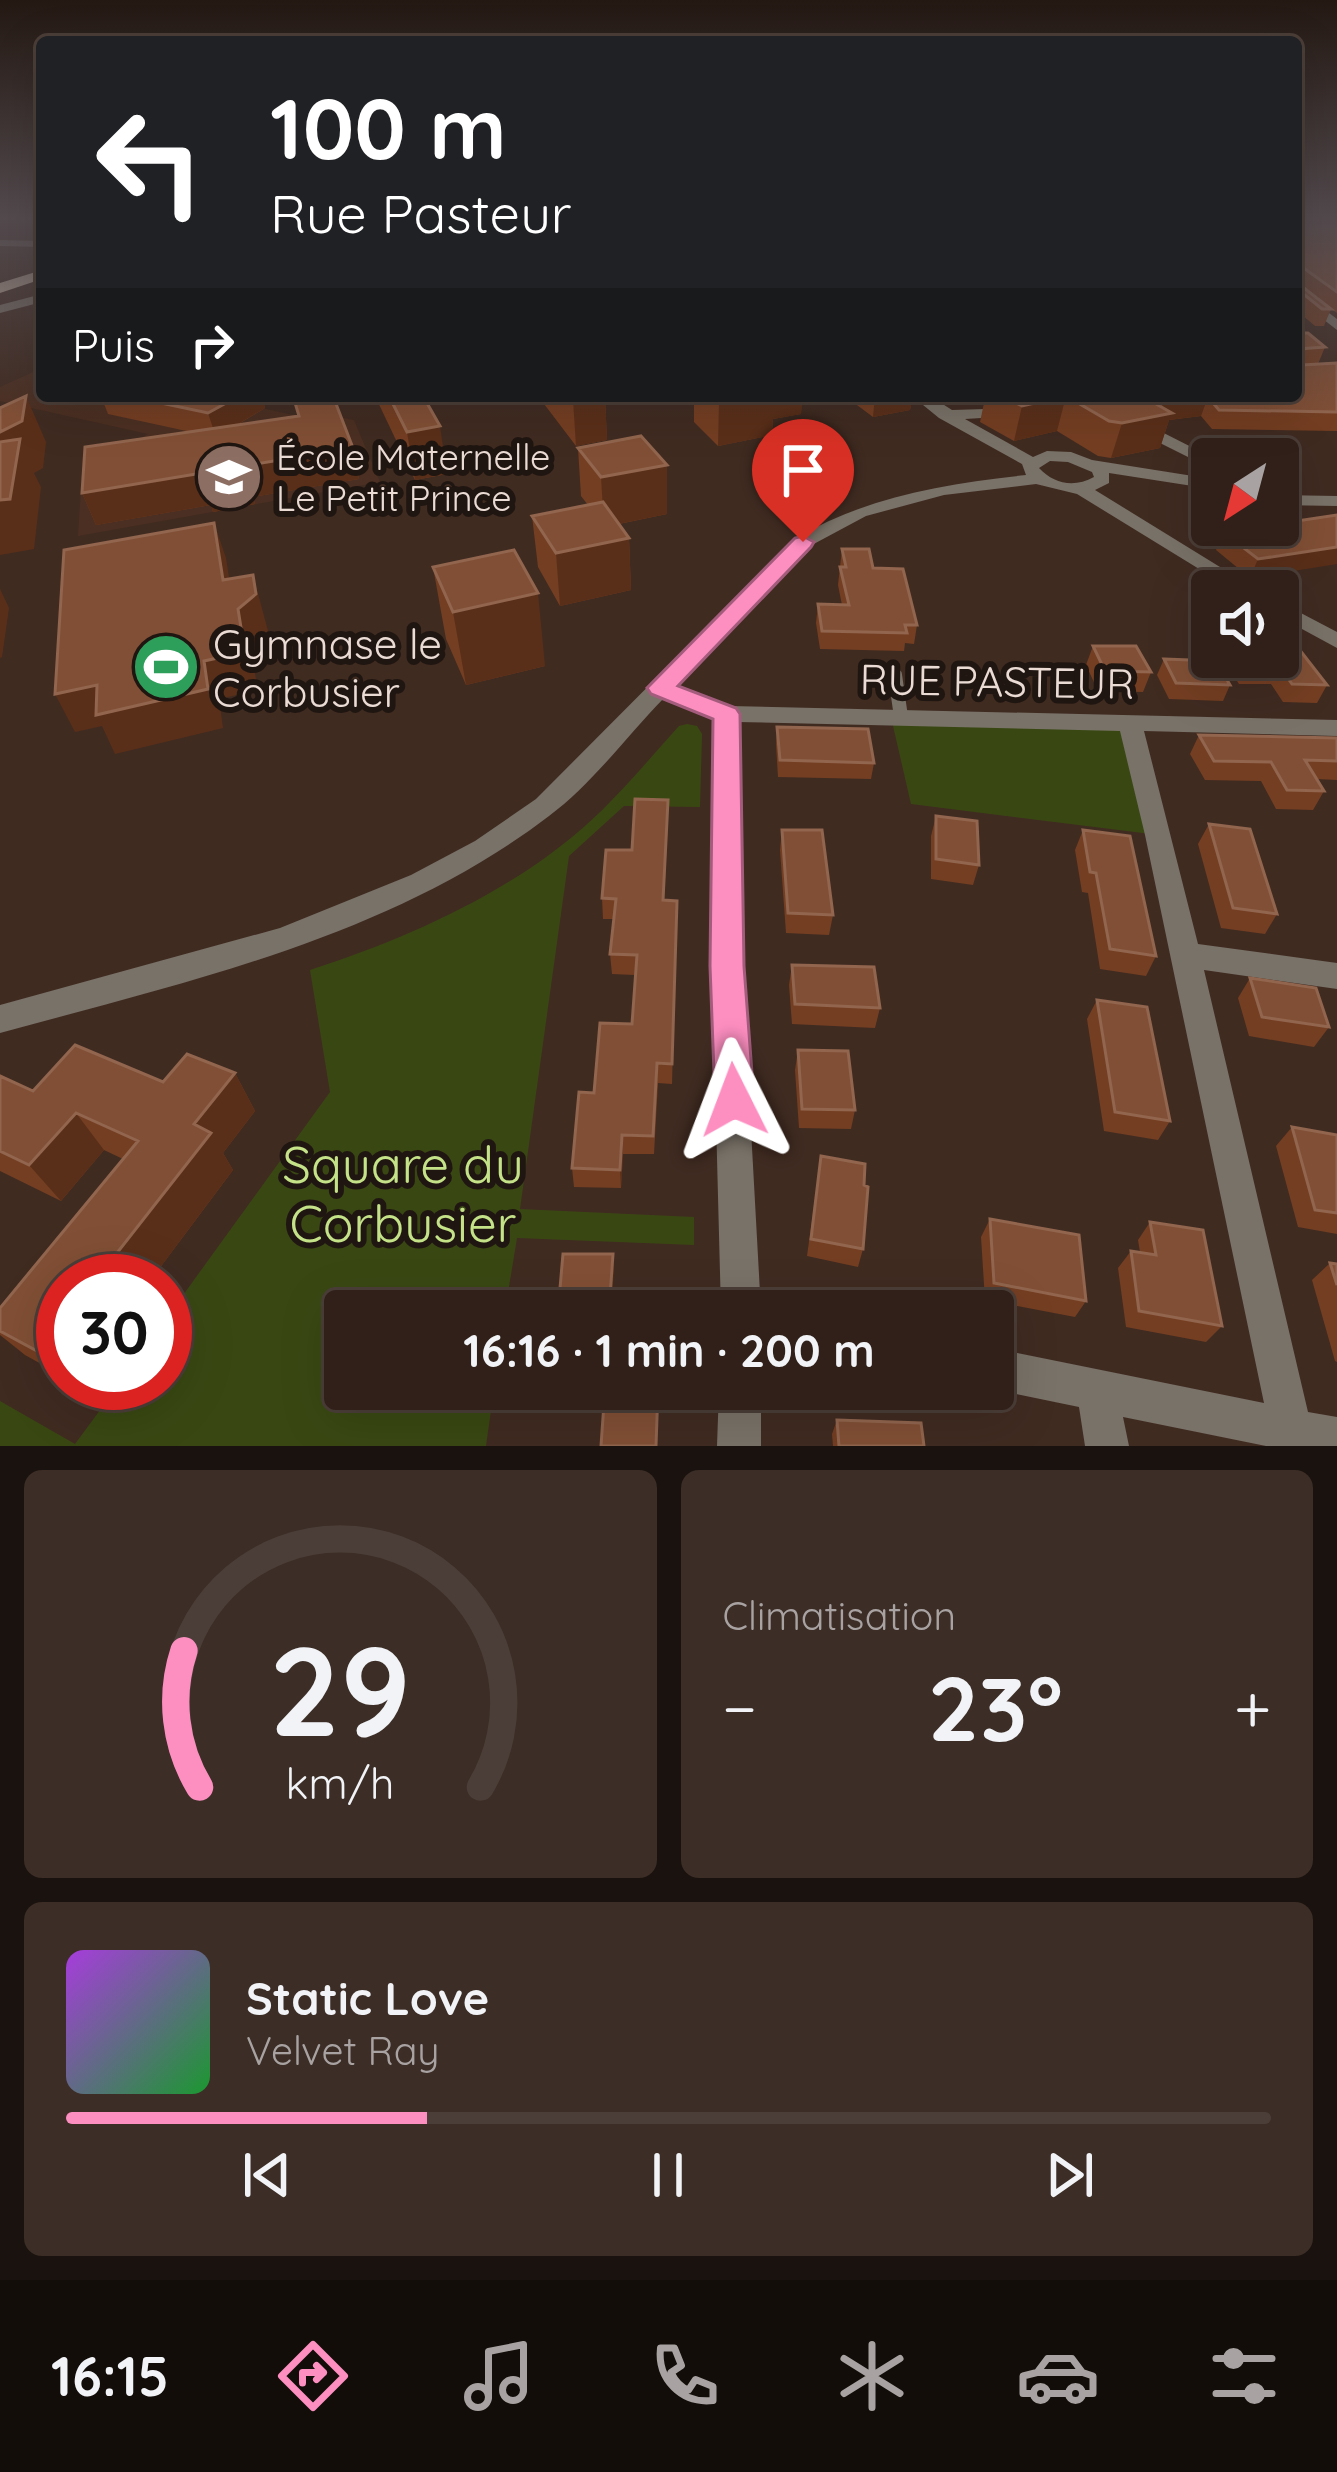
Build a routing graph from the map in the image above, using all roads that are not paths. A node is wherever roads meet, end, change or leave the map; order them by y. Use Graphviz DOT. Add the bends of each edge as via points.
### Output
graph roads {
  1 [pos="1302,296"];
  2 [pos="36,300"];
  3 [pos="1302,307"];
  4 [pos="1316,307"];
  5 [pos="0,309"];
  6 [pos="1337,326"];
  7 [pos="928,402"];
  8 [pos="1096,403"];
  9 [pos="1037,409"];
  10 [pos="945,415"];
  11 [pos="991,443"];
  12 [pos="1191,451"];
  13 [pos="1191,466"];
  14 [pos="1034,470"];
  15 [pos="1171,479"];
  16 [pos="1191,481"];
  17 [pos="1091,483"];
  18 [pos="941,488"];
  19 [pos="1299,489"];
  20 [pos="1337,490"];
  21 [pos="1191,492"];
  22 [pos="1299,500"];
  23 [pos="1337,501"];
  24 [pos="1219,570"];
  25 [pos="1299,619"];
  26 [pos="1337,641"];
  27 [pos="895,675"];
  28 [pos="660,688"];
  29 [pos="726,714"];
  30 [pos="901,717"];
  31 [pos="1130,723"];
  32 [pos="1337,728"];
  33 [pos="1185,955"];
  34 [pos="1337,976"];
  35 [pos="0,1018"];
  36 [pos="740,1290"];
  37 [pos="1014,1373"];
  38 [pos="1097,1390"];
  39 [pos="740,1410"];
  40 [pos="1291,1429"];
  41 [pos="1337,1438"];
  42 [pos="739,1446"];
  43 [pos="1107,1446"];
  1 -- 4 [label="street"];
  2 -- 5 [label="street"];
  3 -- 4 [label="street"];
  4 -- 6 [label="street"];
  7 -- 10 [label="street"];
  8 -- 12 [label="street"];
  9 -- 10 [label="street"];
  10 -- 11 [label="street"];
  11 -- 14 [label="street"];
  11 -- 18 [label="street" via="979,470"];
  13 -- 15 [label="street"];
  14 -- 17 [label="street"];
  14 -- 17 [label="street" via="1059,455"];
  14 -- 18 [label="street"];
  15 -- 16 [label="street"];
  15 -- 17 [label="street"];
  17 -- 21 [label="street"];
  17 -- 24 [label="street"];
  18 -- 28 [label="street" via="860,508 803,542"];
  19 -- 20 [label="street"];
  22 -- 23 [label="street"];
  25 -- 26 [label="street"];
  27 -- 30 [label="lane"];
  28 -- 29 [label="street, RUE PASTEUR"];
  28 -- 35 [label="street" via="501,840 372,909"];
  29 -- 30 [label="street, RUE PASTEUR"];
  29 -- 36 [label="street"];
  30 -- 31 [label="street, RUE PASTEUR"];
  31 -- 32 [label="street, RUE PASTEUR"];
  31 -- 33 [label="street"];
  33 -- 34 [label="street"];
  33 -- 40 [label="street"];
  37 -- 38 [label="street"];
  38 -- 40 [label="street"];
  38 -- 43 [label="street"];
  39 -- 42 [label="street"];
  40 -- 41 [label="street"];
}
